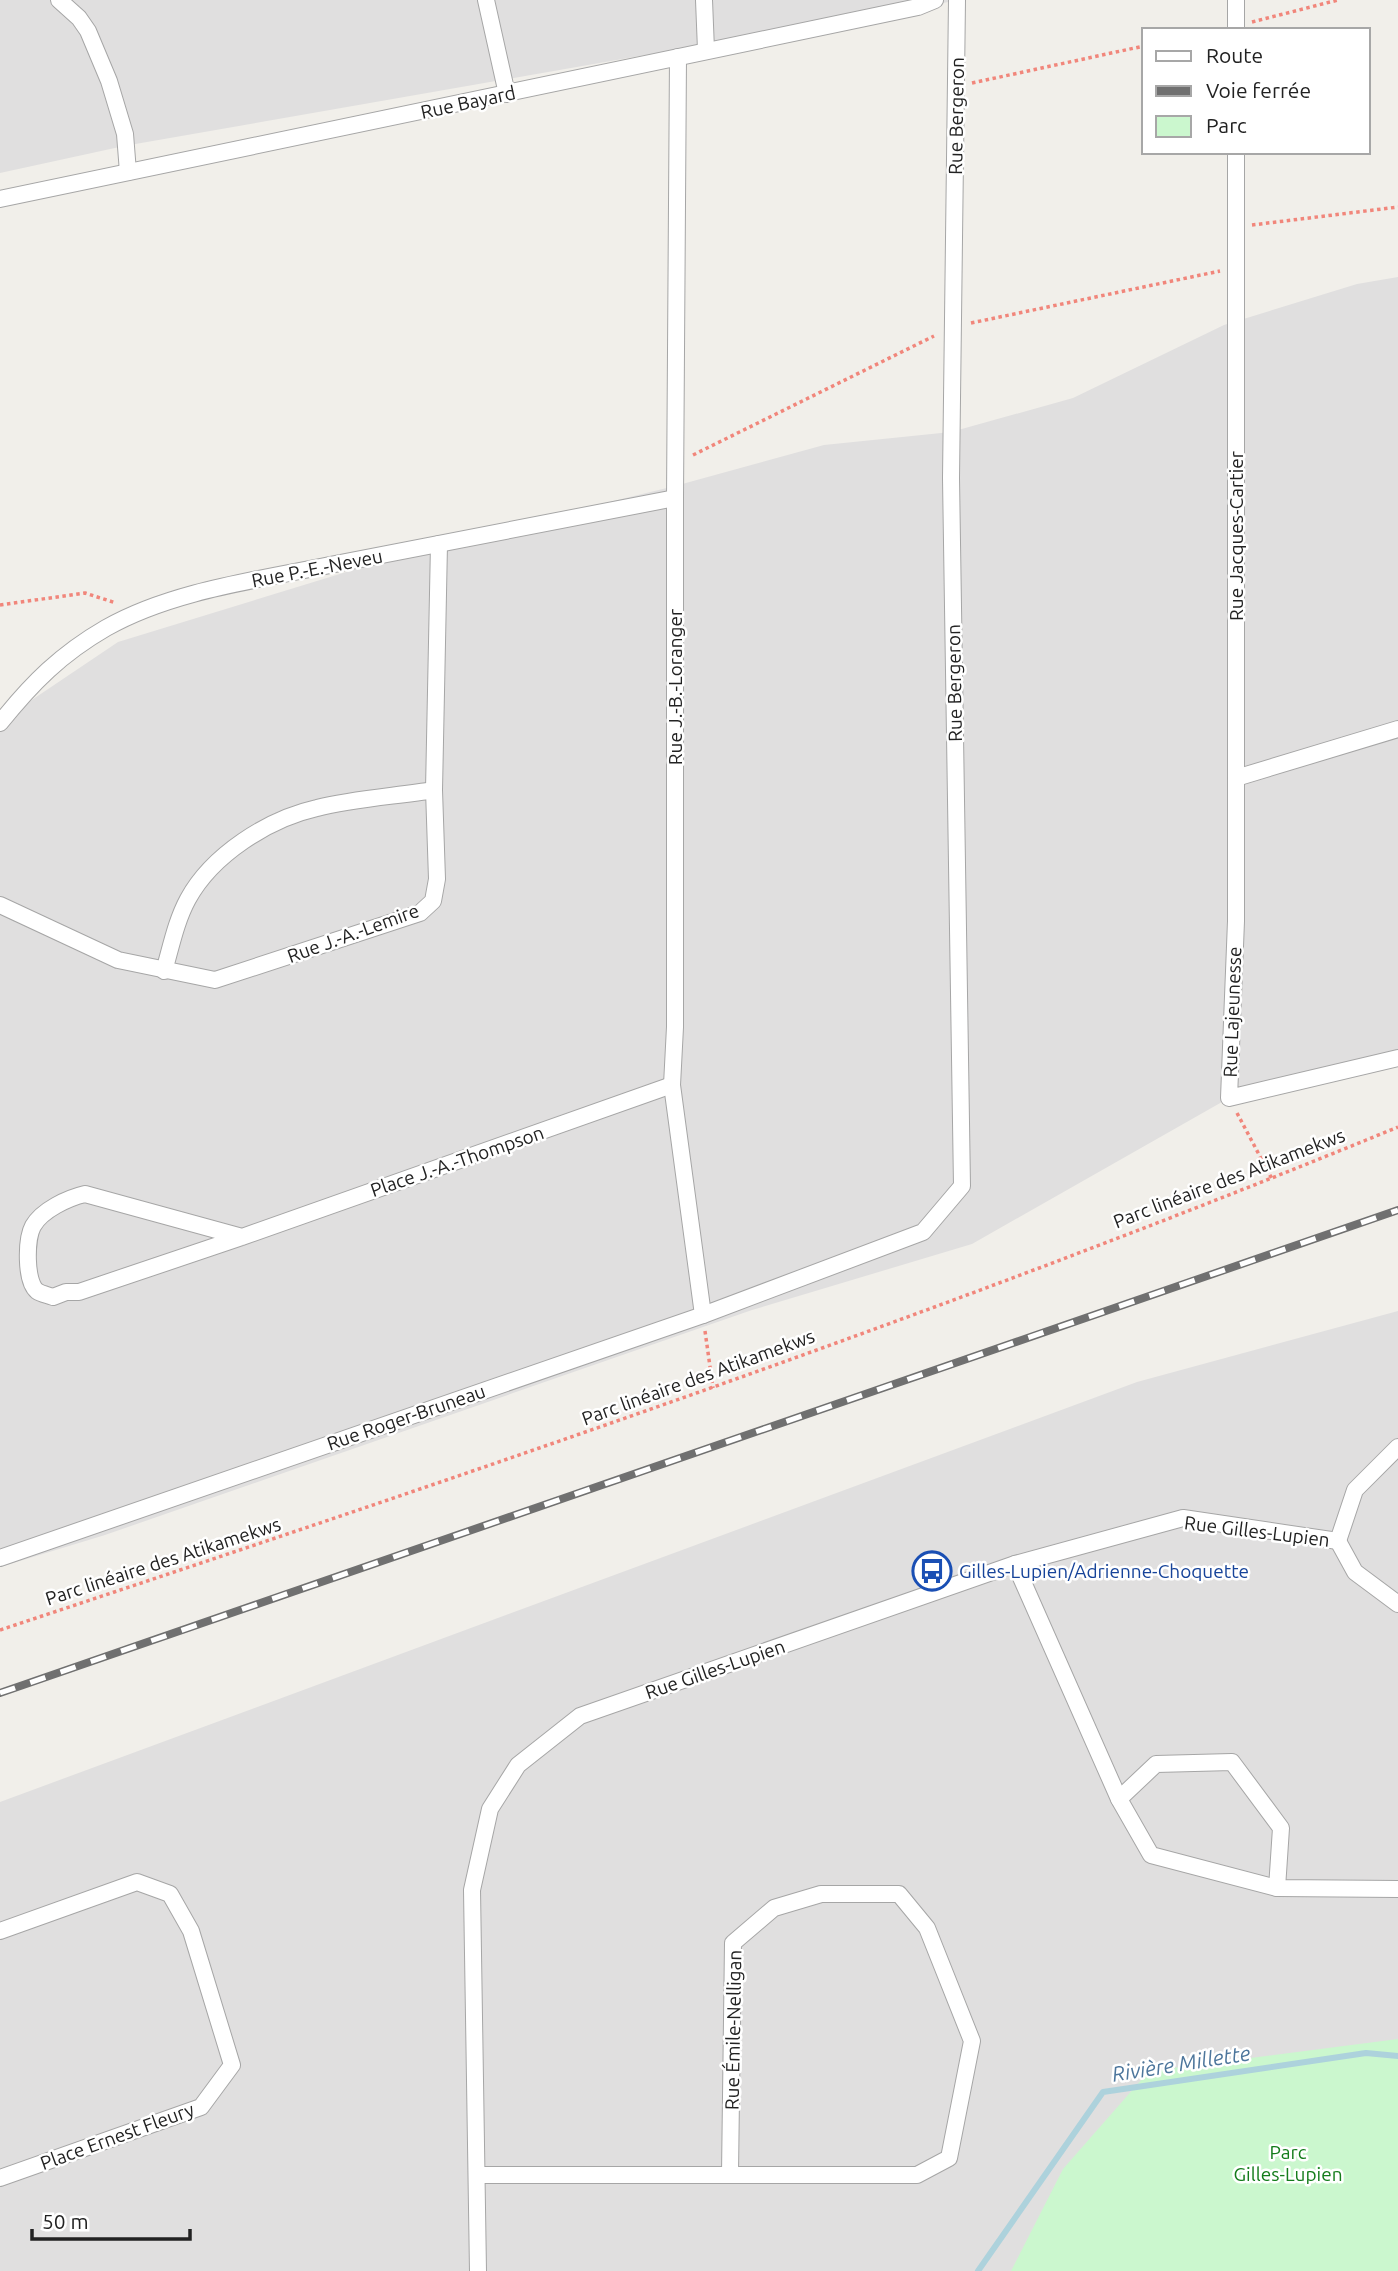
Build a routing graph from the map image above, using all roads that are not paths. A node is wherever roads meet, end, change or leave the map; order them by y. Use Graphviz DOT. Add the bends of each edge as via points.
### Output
graph roads {
  1 [pos="60,0"];
  2 [pos="486,0"];
  3 [pos="705,0"];
  4 [pos="934,0"];
  5 [pos="957,0"];
  6 [pos="1236,0"];
  7 [pos="1236,28"];
  8 [pos="706,50"];
  9 [pos="678,57"];
  10 [pos="507,94"];
  11 [pos="1236,154"];
  12 [pos="128,172"];
  13 [pos="0,198"];
  14 [pos="675,498"];
  15 [pos="439,544"];
  16 [pos="0,723"];
  17 [pos="1398,729"];
  18 [pos="1236,778"];
  19 [pos="434,790"];
  20 [pos="0,905"];
  21 [pos="1236,921"];
  22 [pos="164,971"];
  23 [pos="1398,1058"];
  24 [pos="672,1085"];
  25 [pos="242,1237"];
  26 [pos="810,1274"];
  27 [pos="703,1315"];
  28 [pos="1398,1447"];
  29 [pos="1338,1541"];
  30 [pos="0,1558"];
  31 [pos="1015,1564"];
  32 [pos="1398,1604"];
  33 [pos="1119,1799"];
  34 [pos="1277,1888"];
  35 [pos="1398,1889"];
  36 [pos="0,1931"];
  37 [pos="730,2174"];
  38 [pos="477,2175"];
  39 [pos="0,2178"];
  40 [pos="478,2271"];
  1 -- 12 [label="street" via="88,31 110,81 125,134"];
  2 -- 10 [label="street"];
  3 -- 8 [label="street"];
  4 -- 8 [label="street, Rue Bayard"];
  5 -- 26 [label="street, Rue Bergeron" via="951,478 962,1186 923,1232"];
  6 -- 7 [label="street"];
  8 -- 9 [label="street, Rue Bayard"];
  9 -- 10 [label="street, Rue Bayard"];
  9 -- 14 [label="street, Rue J.-B.-Loranger"];
  10 -- 12 [label="street, Rue Bayard"];
  11 -- 18 [label="street, Rue Jacques-Cartier"];
  12 -- 13 [label="street, Rue Bayard"];
  14 -- 15 [label="street, Rue P.-E.-Neveu"];
  14 -- 24 [label="street, Rue J.-B.-Loranger"];
  15 -- 16 [label="street, Rue P.-E.-Neveu" via="227,586 142,610 56,661"];
  15 -- 19 [label="street, Rue J.-A.-Lemire"];
  17 -- 18 [label="street"];
  18 -- 21 [label="street, Rue Jacques-Cartier"];
  19 -- 22 [label="street" via="316,808 253,834 207,870 180,917"];
  19 -- 22 [label="street, Rue J.-A.-Lemire" via="437,879 433,901 420,913 215,980"];
  20 -- 22 [label="street, Rue J.-A.-Lemire" via="118,960"];
  21 -- 23 [label="street, Rue Lajeunesse" via="1229,1098"];
  24 -- 25 [label="street, Place J.-A.-Thompson"];
  24 -- 27 [label="street, Rue J.-B.-Loranger"];
  25 -- 25 [label="street, Place J.-A.-Thompson" via="85,1194 46,1213 33,1227 27,1265 37,1291 53,1297"];
  26 -- 27 [label="street, Rue Roger-Bruneau"];
  27 -- 30 [label="street, Rue Roger-Bruneau"];
  28 -- 29 [label="street" via="1355,1490"];
  29 -- 31 [label="street, Rue Gilles-Lupien" via="1183,1518"];
  29 -- 32 [label="street, Rue Gilles-Lupien" via="1355,1572"];
  31 -- 33 [label="street"];
  31 -- 38 [label="street, Rue Gilles-Lupien" via="580,1716 518,1765 490,1809 472,1890"];
  33 -- 34 [label="street" via="1151,1855"];
  33 -- 34 [label="street" via="1156,1764 1231,1762 1281,1828"];
  34 -- 35 [label="street"];
  36 -- 39 [label="street, Place Ernest Fleury" via="137,1882 170,1894 191,1931 232,2065 201,2107"];
  37 -- 37 [label="street, Rue Émile-Nelligan" via="917,2175 949,2158 972,2041 927,1928 899,1894 821,1894 774,1908 733,1943"];
  37 -- 38 [label="street, Rue Émile-Nelligan"];
  38 -- 40 [label="street, Rue Gilles-Lupien"];
}
